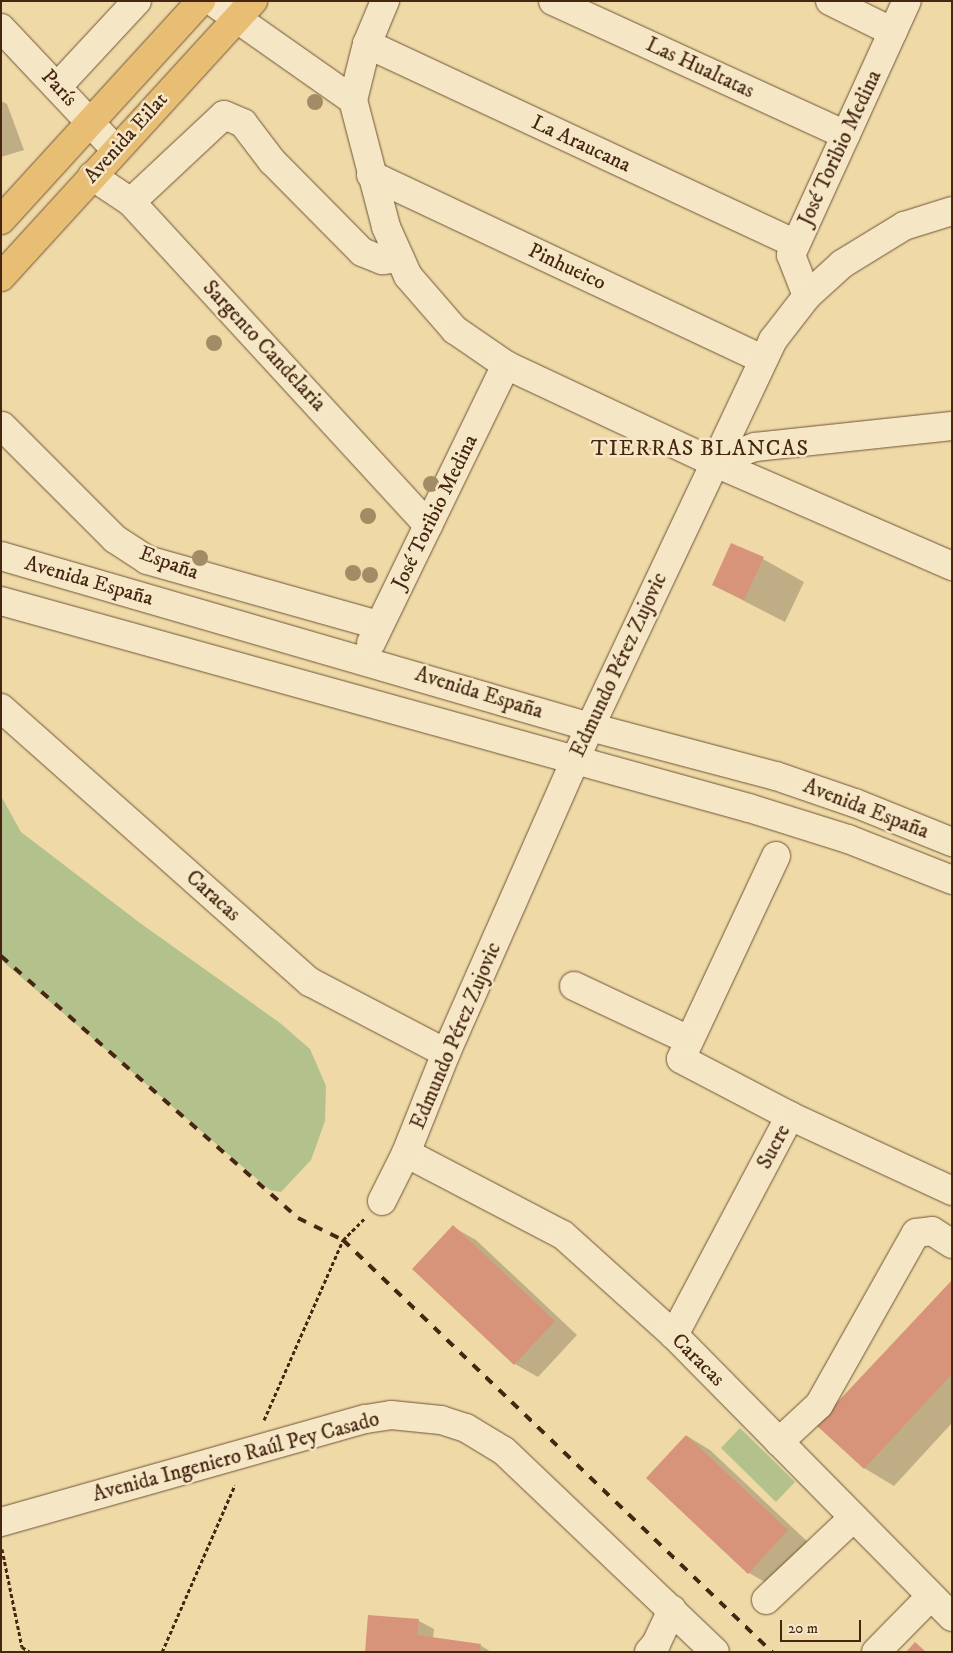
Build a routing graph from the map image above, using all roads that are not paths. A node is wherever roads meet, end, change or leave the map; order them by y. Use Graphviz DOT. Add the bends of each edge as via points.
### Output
graph roads {
  1 [pos="137,1"];
  2 [pos="201,1"];
  3 [pos="212,1"];
  4 [pos="385,1"];
  5 [pos="553,1"];
  6 [pos="830,1"];
  7 [pos="907,1"];
  8 [pos="245,10"];
  9 [pos="1,28"];
  10 [pos="893,32"];
  11 [pos="367,44"];
  12 [pos="58,86"];
  13 [pos="353,100"];
  14 [pos="91,123"];
  15 [pos="846,135"];
  16 [pos="116,150"];
  17 [pos="371,175"];
  18 [pos="92,176"];
  19 [pos="130,202"];
  20 [pos="952,211"];
  21 [pos="1,220"];
  22 [pos="796,244"];
  23 [pos="400,258"];
  24 [pos="1,277"];
  25 [pos="807,296"];
  26 [pos="762,360"];
  27 [pos="506,365"];
  28 [pos="2,426"];
  29 [pos="952,426"];
  30 [pos="713,462"];
  31 [pos="428,525"];
  32 [pos="1,556"];
  33 [pos="952,566"];
  34 [pos="1,602"];
  35 [pos="379,626"];
  36 [pos="363,658"];
  37 [pos="1,708"];
  38 [pos="590,727"];
  39 [pos="575,761"];
  40 [pos="952,842"];
  41 [pos="776,856"];
  42 [pos="952,880"];
  43 [pos="574,986"];
  44 [pos="689,1040"];
  45 [pos="446,1053"];
  46 [pos="790,1116"];
  47 [pos="406,1153"];
  48 [pos="952,1192"];
  49 [pos="382,1201"];
  50 [pos="952,1244"];
  51 [pos="674,1335"];
  52 [pos="779,1442"];
  53 [pos="853,1518"];
  54 [pos="1,1522"];
  55 [pos="931,1596"];
  56 [pos="766,1600"];
  57 [pos="672,1610"];
  58 [pos="952,1617"];
  59 [pos="649,1652"];
  60 [pos="715,1652"];
  61 [pos="876,1652"];
  1 -- 12 [label="street"];
  2 -- 14 [label="main road, Avenida Eilat"];
  3 -- 8 [label="street"];
  4 -- 11 [label="street"];
  5 -- 15 [label="street, Las Hualtatas"];
  6 -- 10 [label="street"];
  7 -- 10 [label="street, José Toribio Medina"];
  8 -- 13 [label="street"];
  8 -- 16 [label="main road, Avenida Eilat"];
  9 -- 12 [label="street, París"];
  10 -- 15 [label="street, José Toribio Medina"];
  11 -- 13 [label="street"];
  11 -- 22 [label="street, La Araucana"];
  12 -- 14 [label="street, París"];
  13 -- 17 [label="street"];
  14 -- 16 [label="street, París"];
  14 -- 21 [label="main road, Avenida Eilat"];
  15 -- 22 [label="street, José Toribio Medina"];
  16 -- 18 [label="main road, Avenida Eilat"];
  17 -- 23 [label="street" via="386,226"];
  17 -- 26 [label="street, Pinhueico"];
  18 -- 19 [label="street, Sargento Candelaria"];
  18 -- 24 [label="main road, Avenida Eilat"];
  19 -- 23 [label="street" via="224,115 243,124 272,161 362,252 382,260"];
  19 -- 31 [label="street, Sargento Candelaria"];
  20 -- 25 [label="street, Edmundo Pérez Zujovic" via="926,218 885,236 842,264"];
  22 -- 25 [label="street, José Toribio Medina" via="791,255"];
  23 -- 27 [label="street" via="408,276 455,330"];
  25 -- 26 [label="street, Edmundo Pérez Zujovic" via="783,324"];
  26 -- 30 [label="street, Edmundo Pérez Zujovic"];
  27 -- 30 [label="street"];
  27 -- 31 [label="street, José Toribio Medina"];
  28 -- 35 [label="street, España" via="115,539 147,560"];
  29 -- 30 [label="street" via="755,447"];
  30 -- 33 [label="street"];
  30 -- 38 [label="street, Edmundo Pérez Zujovic"];
  31 -- 35 [label="street, José Toribio Medina"];
  32 -- 36 [label="street, Avenida España"];
  34 -- 39 [label="street, Avenida España"];
  35 -- 36 [label="street, José Toribio Medina"];
  36 -- 38 [label="street, Avenida España"];
  37 -- 45 [label="street, Caracas" via="310,982"];
  38 -- 39 [label="street, Edmundo Pérez Zujovic"];
  38 -- 40 [label="street, Avenida España" via="726,761 818,789"];
  39 -- 42 [label="street, Avenida España" via="806,826"];
  39 -- 45 [label="street, Edmundo Pérez Zujovic"];
  41 -- 44 [label="street"];
  43 -- 44 [label="street"];
  44 -- 46 [label="street" via="681,1059"];
  45 -- 47 [label="street, Edmundo Pérez Zujovic"];
  46 -- 48 [label="street, Sucre"];
  46 -- 51 [label="street, Sucre"];
  47 -- 49 [label="street, Edmundo Pérez Zujovic"];
  47 -- 51 [label="street, Caracas" via="563,1235"];
  50 -- 52 [label="street" via="932,1231 916,1233 819,1405"];
  51 -- 52 [label="street, Caracas"];
  52 -- 53 [label="street, Caracas"];
  53 -- 55 [label="street, Caracas"];
  53 -- 56 [label="street"];
  54 -- 57 [label="street, Avenida Ingeniero Raúl Pey Casado" via="366,1419 416,1416 466,1428 504,1451"];
  55 -- 58 [label="street, Caracas"];
  55 -- 61 [label="street"];
  57 -- 59 [label="street"];
  57 -- 60 [label="street, Avenida Ingeniero Raúl Pey Casado"];
}
